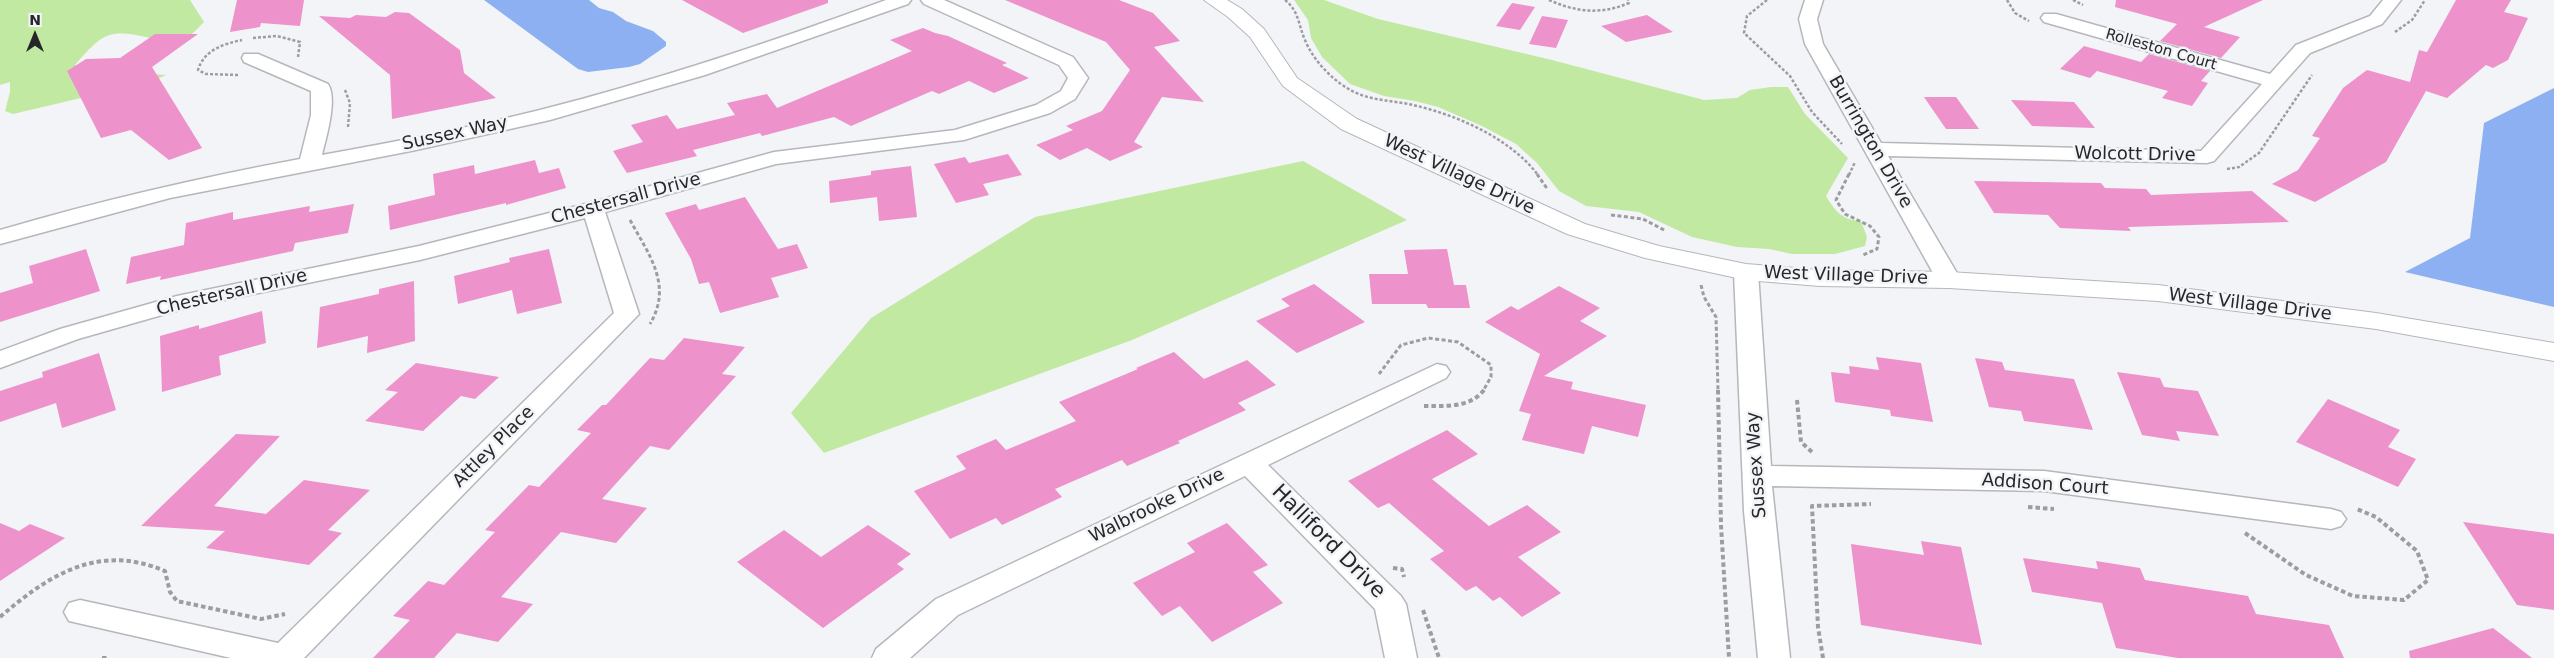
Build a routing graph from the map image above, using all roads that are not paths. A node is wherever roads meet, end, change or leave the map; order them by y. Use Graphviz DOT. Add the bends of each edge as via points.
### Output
graph roads {
  1 [pos="902,0"];
  2 [pos="930,0"];
  3 [pos="1213,0"];
  4 [pos="1814,0"];
  5 [pos="2392,0"];
  6 [pos="2042,21"];
  7 [pos="251,58"];
  8 [pos="2273,81"];
  9 [pos="1874,149"];
  10 [pos="309,164"];
  11 [pos="593,209"];
  12 [pos="0,237"];
  13 [pos="1746,272"];
  14 [pos="1948,280"];
  15 [pos="2554,352"];
  16 [pos="0,360"];
  17 [pos="1437,372"];
  18 [pos="1248,462"];
  19 [pos="1757,476"];
  20 [pos="2331,519"];
  21 [pos="80,612"];
  22 [pos="283,658"];
  23 [pos="888,658"];
  24 [pos="1401,658"];
  25 [pos="1774,658"];
  1 -- 10 [label="street, Sussex Way" via="782,46 651,87 490,128"];
  2 -- 11 [label="street, Chestersall Drive" via="1066,61 1078,78 1068,95 1043,109 957,136 774,158"];
  3 -- 13 [label="street, West Village Drive" via="1235,12 1257,33 1290,82 1349,124 1576,229 1654,253"];
  4 -- 9 [label="street, Burrington Drive" via="1808,19 1814,44"];
  5 -- 8 [label="street, Wolcott Drive" via="2376,20 2303,49"];
  6 -- 8 [label="street, Rolleston Court"];
  7 -- 10 [label="street" via="321,88 321,115"];
  8 -- 9 [label="street, Wolcott Drive" via="2207,157"];
  9 -- 14 [label="street, Burrington Drive"];
  10 -- 12 [label="street, Sussex Way" via="193,186 73,215"];
  11 -- 16 [label="street, Chestersall Drive" via="420,252 186,301 69,334"];
  11 -- 22 [label="street, Attley Place" via="626,314"];
  13 -- 14 [label="street, West Village Drive" via="1820,278"];
  13 -- 19 [label="street, Sussex Way"];
  14 -- 15 [label="street, West Village Drive" via="2158,293 2376,321"];
  17 -- 18 [label="street, Walbrooke Drive"];
  18 -- 23 [label="street, Walbrooke Drive" via="947,607"];
  18 -- 24 [label="street, Halliford Drive" via="1390,604"];
  19 -- 20 [label="street, Addison Court" via="2044,481"];
  19 -- 25 [label="street, Sussex Way"];
  21 -- 22 [label="street"];
}
